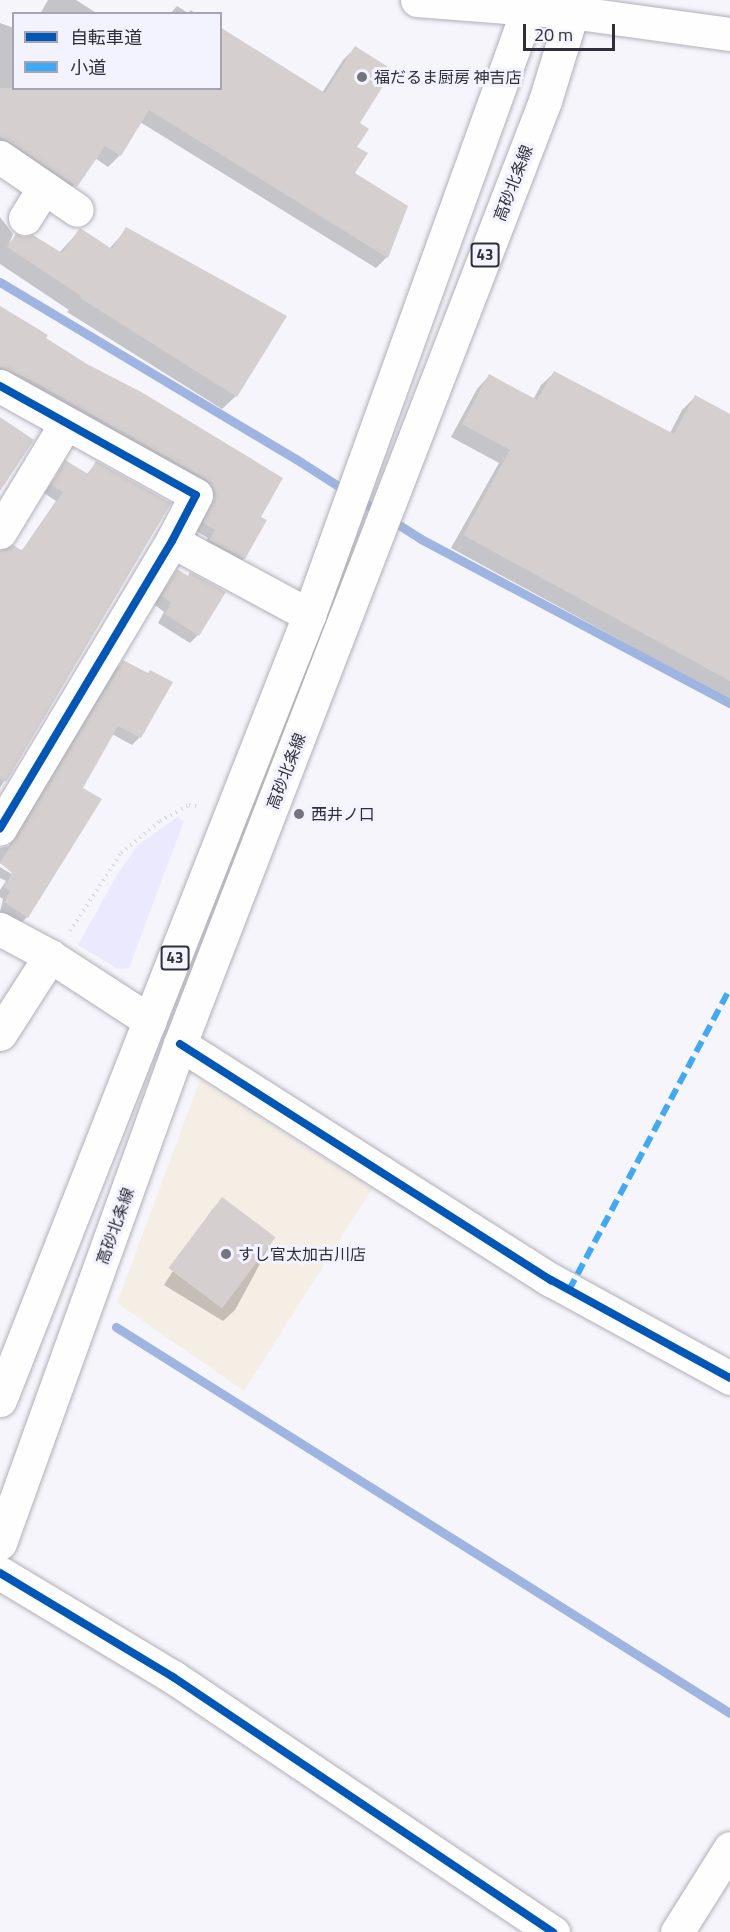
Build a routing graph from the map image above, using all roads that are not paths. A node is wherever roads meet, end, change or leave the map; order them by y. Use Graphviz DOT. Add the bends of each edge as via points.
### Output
graph roads {
  1 [pos="417,0"];
  2 [pos="620,0"];
  3 [pos="629,0"];
  4 [pos="521,3"];
  5 [pos="573,6"];
  6 [pos="730,15"];
  7 [pos="730,34"];
  8 [pos="0,157"];
  9 [pos="44,187"];
  10 [pos="76,210"];
  11 [pos="25,218"];
  12 [pos="0,386"];
  13 [pos="66,423"];
  14 [pos="0,532"];
  15 [pos="172,541"];
  16 [pos="309,615"];
  17 [pos="0,828"];
  18 [pos="0,929"];
  19 [pos="59,946"];
  20 [pos="150,1021"];
  21 [pos="0,1034"];
  22 [pos="180,1044"];
  23 [pos="730,1378"];
  24 [pos="0,1400"];
  25 [pos="0,1543"];
  26 [pos="0,1573"];
  27 [pos="730,1848"];
  28 [pos="553,1932"];
  29 [pos="677,1932"];
  1 -- 4 [label="main road"];
  2 -- 5 [label="main road"];
  3 -- 6 [label="main road"];
  4 -- 5 [label="main road"];
  4 -- 16 [label="main road, 43"];
  5 -- 7 [label="main road"];
  5 -- 22 [label="main road, 高砂北条線 / 43" via="545,101"];
  8 -- 9 [label="main road"];
  9 -- 10 [label="main road"];
  9 -- 11 [label="main road"];
  12 -- 13 [label="main road"];
  13 -- 14 [label="main road"];
  13 -- 15 [label="main road" via="196,495"];
  15 -- 16 [label="main road"];
  15 -- 17 [label="main road"];
  16 -- 20 [label="main road, 43"];
  18 -- 19 [label="main road"];
  19 -- 20 [label="main road"];
  19 -- 21 [label="main road"];
  20 -- 24 [label="main road, 43"];
  22 -- 23 [label="main road" via="551,1280"];
  22 -- 25 [label="main road, 高砂北条線 / 43"];
  26 -- 28 [label="main road" via="173,1677"];
  27 -- 29 [label="main road"];
}
